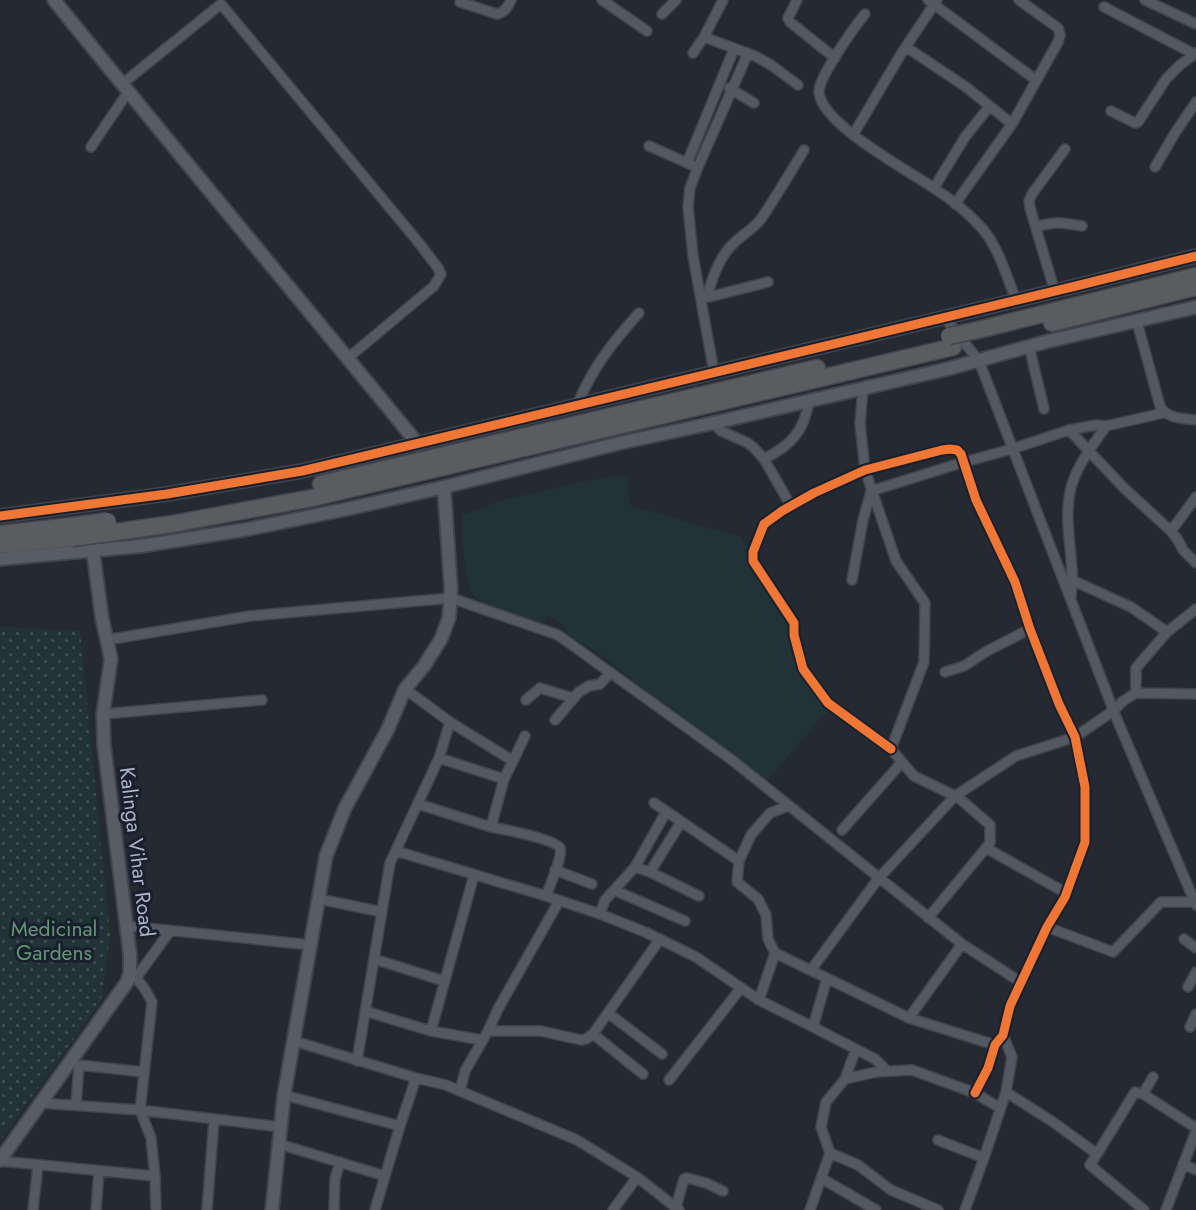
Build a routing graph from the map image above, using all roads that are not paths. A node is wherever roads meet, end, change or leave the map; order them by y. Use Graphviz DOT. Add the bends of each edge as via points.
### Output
graph roads {
  1 [pos="54,0"];
  2 [pos="510,0"];
  3 [pos="602,0"];
  4 [pos="676,0"];
  5 [pos="723,0"];
  6 [pos="797,0"];
  7 [pos="1019,0"];
  8 [pos="1145,0"];
  9 [pos="933,1"];
  10 [pos="223,2"];
  11 [pos="460,2"];
  12 [pos="1104,8"];
  13 [pos="663,13"];
  14 [pos="865,14"];
  15 [pos="1196,24"];
  16 [pos="647,31"];
  17 [pos="704,37"];
  18 [pos="906,47"];
  19 [pos="734,49"];
  20 [pos="748,52"];
  21 [pos="693,53"];
  22 [pos="1195,53"];
  23 [pos="835,58"];
  24 [pos="1036,80"];
  25 [pos="720,85"];
  26 [pos="798,85"];
  27 [pos="125,88"];
  28 [pos="732,90"];
  29 [pos="754,103"];
  30 [pos="1194,104"];
  31 [pos="989,107"];
  32 [pos="1111,111"];
  33 [pos="1196,118"];
  34 [pos="1012,124"];
  35 [pos="853,135"];
  36 [pos="649,146"];
  37 [pos="91,147"];
  38 [pos="1065,149"];
  39 [pos="804,150"];
  40 [pos="687,163"];
  41 [pos="698,167"];
  42 [pos="1155,167"];
  43 [pos="934,188"];
  44 [pos="955,204"];
  45 [pos="1082,226"];
  46 [pos="1037,227"];
  47 [pos="1196,256"];
  48 [pos="1196,276"];
  49 [pos="768,282"];
  50 [pos="1196,287"];
  51 [pos="1055,292"];
  52 [pos="704,298"];
  53 [pos="1016,300"];
  54 [pos="1196,307"];
  55 [pos="639,313"];
  56 [pos="945,318"];
  57 [pos="1137,322"];
  58 [pos="979,335"];
  59 [pos="1029,346"];
  60 [pos="348,358"];
  61 [pos="979,361"];
  62 [pos="714,372"];
  63 [pos="863,389"];
  64 [pos="809,401"];
  65 [pos="577,405"];
  66 [pos="1044,409"];
  67 [pos="1163,412"];
  68 [pos="1196,420"];
  69 [pos="713,424"];
  70 [pos="1106,426"];
  71 [pos="1069,429"];
  72 [pos="418,444"];
  73 [pos="1012,449"];
  74 [pos="1089,451"];
  75 [pos="764,459"];
  76 [pos="964,461"];
  77 [pos="865,470"];
  78 [pos="444,487"];
  79 [pos="871,491"];
  80 [pos="1196,497"];
  81 [pos="791,506"];
  82 [pos="0,516"];
  83 [pos="1171,531"];
  84 [pos="72,532"];
  85 [pos="0,534"];
  86 [pos="0,545"];
  87 [pos="93,551"];
  88 [pos="0,559"];
  89 [pos="1196,563"];
  90 [pos="852,580"];
  91 [pos="1074,581"];
  92 [pos="451,598"];
  93 [pos="1071,598"];
  94 [pos="1196,609"];
  95 [pos="1030,629"];
  96 [pos="1167,632"];
  97 [pos="106,640"];
  98 [pos="945,672"];
  99 [pos="610,673"];
  100 [pos="405,689"];
  101 [pos="1136,693"];
  102 [pos="1196,694"];
  103 [pos="573,698"];
  104 [pos="262,700"];
  105 [pos="526,701"];
  106 [pos="1113,711"];
  107 [pos="103,714"];
  108 [pos="555,720"];
  109 [pos="450,722"];
  110 [pos="525,736"];
  111 [pos="1075,737"];
  112 [pos="891,749"];
  113 [pos="439,758"];
  114 [pos="513,761"];
  115 [pos="902,762"];
  116 [pos="504,779"];
  117 [pos="955,796"];
  118 [pos="654,803"];
  119 [pos="418,804"];
  120 [pos="788,806"];
  121 [pos="666,812"];
  122 [pos="681,822"];
  123 [pos="491,827"];
  124 [pos="842,830"];
  125 [pos="986,848"];
  126 [pos="396,851"];
  127 [pos="739,861"];
  128 [pos="635,867"];
  129 [pos="555,870"];
  130 [pos="650,872"];
  131 [pos="474,874"];
  132 [pos="878,879"];
  133 [pos="592,884"];
  134 [pos="614,890"];
  135 [pos="1066,893"];
  136 [pos="545,896"];
  137 [pos="698,896"];
  138 [pos="319,900"];
  139 [pos="559,901"];
  140 [pos="1195,904"];
  141 [pos="382,912"];
  142 [pos="600,914"];
  143 [pos="929,918"];
  144 [pos="685,921"];
  145 [pos="127,926"];
  146 [pos="1047,927"];
  147 [pos="170,930"];
  148 [pos="660,939"];
  149 [pos="1184,939"];
  150 [pos="311,944"];
  151 [pos="962,944"];
  152 [pos="1196,948"];
  153 [pos="775,953"];
  154 [pos="374,959"];
  155 [pos="811,970"];
  156 [pos="1196,972"];
  157 [pos="133,976"];
  158 [pos="827,978"];
  159 [pos="444,981"];
  160 [pos="1022,983"];
  161 [pos="1188,987"];
  162 [pos="741,988"];
  163 [pos="759,1000"];
  164 [pos="365,1011"];
  165 [pos="608,1013"];
  166 [pos="1196,1014"];
  167 [pos="909,1017"];
  168 [pos="813,1027"];
  169 [pos="1190,1027"];
  170 [pos="430,1031"];
  171 [pos="593,1034"];
  172 [pos="485,1035"];
  173 [pos="1003,1035"];
  174 [pos="294,1041"];
  175 [pos="995,1045"];
  176 [pos="856,1049"];
  177 [pos="662,1054"];
  178 [pos="357,1061"];
  179 [pos="887,1071"];
  180 [pos="144,1072"];
  181 [pos="642,1074"];
  182 [pos="1153,1077"];
  183 [pos="416,1078"];
  184 [pos="845,1079"];
  185 [pos="668,1080"];
  186 [pos="460,1091"];
  187 [pos="1135,1091"];
  188 [pos="1006,1092"];
  189 [pos="975,1093"];
  190 [pos="284,1095"];
  191 [pos="40,1103"];
  192 [pos="76,1105"];
  193 [pos="1000,1108"];
  194 [pos="140,1110"];
  195 [pos="214,1119"];
  196 [pos="400,1126"];
  197 [pos="281,1127"];
  198 [pos="1196,1130"];
  199 [pos="938,1140"];
  200 [pos="279,1144"];
  201 [pos="830,1153"];
  202 [pos="1097,1154"];
  203 [pos="984,1158"];
  204 [pos="0,1161"];
  205 [pos="340,1162"];
  206 [pos="1183,1164"];
  207 [pos="38,1165"];
  208 [pos="1196,1170"];
  209 [pos="99,1171"];
  210 [pos="385,1176"];
  211 [pos="155,1177"];
  212 [pos="637,1177"];
  213 [pos="821,1178"];
  214 [pos="723,1191"];
  215 [pos="678,1209"];
  216 [pos="33,1210"];
  217 [pos="96,1210"];
  218 [pos="156,1210"];
  219 [pos="207,1210"];
  220 [pos="272,1210"];
  221 [pos="334,1210"];
  222 [pos="375,1210"];
  223 [pos="613,1210"];
  224 [pos="810,1210"];
  225 [pos="876,1210"];
  226 [pos="938,1210"];
  227 [pos="965,1210"];
  228 [pos="1144,1210"];
  229 [pos="1166,1210"];
  1 -- 27 [label="street"];
  2 -- 11 [label="street" via="503,13"];
  3 -- 16 [label="street"];
  4 -- 13 [label="street"];
  5 -- 17 [label="street"];
  6 -- 23 [label="street" via="790,22"];
  7 -- 24 [label="street" via="1058,28 1060,35"];
  8 -- 15 [label="street"];
  9 -- 18 [label="street"];
  9 -- 24 [label="street"];
  10 -- 27 [label="street"];
  10 -- 60 [label="street" via="441,274 433,286"];
  12 -- 22 [label="street"];
  14 -- 23 [label="street"];
  17 -- 19 [label="street"];
  17 -- 21 [label="street"];
  18 -- 31 [label="street"];
  18 -- 35 [label="street"];
  19 -- 20 [label="street"];
  19 -- 25 [label="street"];
  20 -- 26 [label="street"];
  20 -- 28 [label="street"];
  22 -- 32 [label="street" via="1166,79 1138,122"];
  23 -- 35 [label="street" via="818,89 829,111"];
  24 -- 34 [label="street"];
  25 -- 28 [label="street"];
  25 -- 40 [label="street"];
  27 -- 37 [label="street"];
  27 -- 60 [label="street"];
  28 -- 29 [label="street"];
  28 -- 41 [label="street"];
  30 -- 33 [label="street"];
  30 -- 42 [label="street"];
  31 -- 34 [label="street"];
  31 -- 43 [label="street"];
  34 -- 44 [label="street"];
  35 -- 43 [label="street"];
  36 -- 40 [label="street"];
  38 -- 46 [label="street" via="1029,201"];
  39 -- 52 [label="street" via="762,218 727,250"];
  40 -- 41 [label="street"];
  41 -- 52 [label="street" via="688,206 693,256"];
  43 -- 44 [label="street"];
  44 -- 53 [label="street" via="988,236"];
  45 -- 46 [label="street" via="1048,222"];
  46 -- 51 [label="street"];
  47 -- 51 [label="street"];
  48 -- 58 [label="highway"];
  49 -- 52 [label="street"];
  50 -- 58 [label="highway"];
  51 -- 53 [label="street"];
  52 -- 62 [label="street"];
  53 -- 56 [label="street"];
  54 -- 57 [label="street"];
  55 -- 65 [label="street" via="609,347"];
  56 -- 61 [label="street"];
  56 -- 62 [label="street"];
  57 -- 59 [label="street"];
  57 -- 67 [label="street"];
  58 -- 84 [label="highway, bridge" via="313,486"];
  59 -- 61 [label="street"];
  59 -- 66 [label="street"];
  60 -- 72 [label="street"];
  61 -- 63 [label="street"];
  61 -- 73 [label="street"];
  62 -- 65 [label="street"];
  63 -- 64 [label="street"];
  63 -- 77 [label="street" via="860,423"];
  64 -- 69 [label="street"];
  64 -- 75 [label="street" via="797,436"];
  65 -- 72 [label="street"];
  67 -- 68 [label="street"];
  67 -- 70 [label="street"];
  69 -- 75 [label="street" via="748,443"];
  69 -- 78 [label="street"];
  70 -- 71 [label="street"];
  70 -- 74 [label="street"];
  71 -- 73 [label="street"];
  71 -- 74 [label="street"];
  72 -- 82 [label="street" via="167,495"];
  73 -- 76 [label="street"];
  73 -- 93 [label="street"];
  74 -- 83 [label="street"];
  74 -- 91 [label="street" via="1068,500"];
  75 -- 81 [label="street"];
  76 -- 77 [label="street" via="957,450 950,449"];
  76 -- 79 [label="street"];
  76 -- 95 [label="street"];
  77 -- 79 [label="street"];
  77 -- 81 [label="street"];
  78 -- 87 [label="street" via="243,530"];
  78 -- 92 [label="street"];
  79 -- 90 [label="street"];
  79 -- 112 [label="street" via="895,561 925,603 924,662"];
  80 -- 83 [label="street"];
  81 -- 112 [label="street" via="764,524 753,561 794,623 803,669 828,703"];
  83 -- 89 [label="street"];
  84 -- 85 [label="highway"];
  84 -- 86 [label="highway"];
  87 -- 88 [label="street"];
  87 -- 97 [label="street, Kalinga Vihar Road"];
  91 -- 93 [label="street"];
  91 -- 96 [label="street" via="1131,607"];
  92 -- 97 [label="street" via="250,616"];
  92 -- 99 [label="street" via="558,635"];
  92 -- 100 [label="street" via="441,639"];
  93 -- 106 [label="street"];
  94 -- 96 [label="street"];
  95 -- 98 [label="street"];
  95 -- 111 [label="street"];
  96 -- 101 [label="street" via="1136,668"];
  97 -- 107 [label="street, Kalinga Vihar Road" via="111,659"];
  99 -- 103 [label="street" via="602,683 583,688"];
  99 -- 120 [label="street"];
  100 -- 109 [label="street"];
  100 -- 138 [label="street" via="345,808 326,856"];
  101 -- 102 [label="street"];
  101 -- 106 [label="street"];
  103 -- 105 [label="street" via="540,688"];
  103 -- 108 [label="street"];
  104 -- 107 [label="street"];
  106 -- 111 [label="street"];
  106 -- 140 [label="street"];
  107 -- 145 [label="street, Kalinga Vihar Road"];
  109 -- 113 [label="street"];
  109 -- 114 [label="street"];
  110 -- 114 [label="street"];
  111 -- 117 [label="street" via="1016,756"];
  111 -- 135 [label="street" via="1085,787 1084,842"];
  112 -- 115 [label="street"];
  113 -- 116 [label="street"];
  113 -- 119 [label="street"];
  114 -- 116 [label="street"];
  115 -- 117 [label="street" via="914,776"];
  115 -- 124 [label="street"];
  116 -- 123 [label="street"];
  117 -- 125 [label="street" via="989,825"];
  117 -- 132 [label="street"];
  118 -- 121 [label="street"];
  119 -- 123 [label="street"];
  119 -- 126 [label="street"];
  120 -- 127 [label="street" via="770,813 751,835"];
  120 -- 132 [label="street"];
  121 -- 122 [label="street"];
  121 -- 128 [label="street"];
  122 -- 127 [label="street"];
  122 -- 130 [label="street"];
  123 -- 129 [label="street" via="556,844 560,850"];
  125 -- 135 [label="street"];
  125 -- 143 [label="street"];
  126 -- 131 [label="street"];
  126 -- 141 [label="street"];
  127 -- 153 [label="street" via="737,882 758,899"];
  128 -- 130 [label="street"];
  128 -- 134 [label="street"];
  129 -- 133 [label="street"];
  129 -- 136 [label="street"];
  130 -- 137 [label="street"];
  131 -- 136 [label="street"];
  131 -- 159 [label="street"];
  132 -- 143 [label="street"];
  132 -- 155 [label="street"];
  134 -- 142 [label="street"];
  134 -- 144 [label="street"];
  135 -- 146 [label="street"];
  136 -- 139 [label="street"];
  138 -- 141 [label="street"];
  138 -- 150 [label="street"];
  139 -- 142 [label="street"];
  139 -- 172 [label="street"];
  140 -- 146 [label="street" via="1161,902 1113,952"];
  141 -- 154 [label="street"];
  142 -- 148 [label="street"];
  143 -- 151 [label="street"];
  145 -- 147 [label="street"];
  145 -- 157 [label="street, Kalinga Vihar Road"];
  146 -- 160 [label="street"];
  147 -- 150 [label="street"];
  147 -- 157 [label="street"];
  148 -- 162 [label="street"];
  148 -- 165 [label="street"];
  149 -- 152 [label="street"];
  150 -- 174 [label="street"];
  151 -- 160 [label="street"];
  151 -- 167 [label="street"];
  153 -- 155 [label="street"];
  153 -- 163 [label="street"];
  154 -- 159 [label="street"];
  154 -- 164 [label="street"];
  155 -- 158 [label="street"];
  156 -- 161 [label="street"];
  157 -- 180 [label="street" via="152,1002"];
  157 -- 191 [label="street"];
  158 -- 167 [label="street"];
  158 -- 168 [label="street"];
  159 -- 170 [label="street"];
  160 -- 173 [label="street"];
  162 -- 163 [label="street"];
  162 -- 185 [label="street"];
  163 -- 168 [label="street"];
  164 -- 170 [label="street"];
  164 -- 178 [label="street"];
  165 -- 171 [label="street"];
  165 -- 177 [label="street"];
  166 -- 169 [label="street"];
  167 -- 175 [label="street"];
  168 -- 176 [label="street"];
  170 -- 172 [label="street"];
  171 -- 172 [label="street" via="581,1040 541,1031"];
  171 -- 181 [label="street"];
  172 -- 186 [label="street" via="465,1071"];
  173 -- 175 [label="street"];
  173 -- 188 [label="street" via="1012,1058"];
  174 -- 178 [label="street"];
  174 -- 190 [label="street"];
  175 -- 189 [label="street"];
  176 -- 179 [label="street"];
  176 -- 184 [label="street"];
  178 -- 183 [label="street"];
  179 -- 184 [label="street"];
  179 -- 189 [label="street" via="912,1070"];
  180 -- 192 [label="street" via="79,1065"];
  180 -- 194 [label="street"];
  182 -- 187 [label="street"];
  183 -- 186 [label="street"];
  183 -- 196 [label="street"];
  184 -- 201 [label="street" via="826,1102 821,1127"];
  186 -- 212 [label="street" via="577,1140"];
  187 -- 198 [label="street"];
  187 -- 202 [label="street"];
  188 -- 193 [label="street"];
  188 -- 202 [label="street"];
  189 -- 193 [label="street"];
  190 -- 196 [label="street"];
  190 -- 197 [label="street"];
  191 -- 192 [label="street"];
  191 -- 204 [label="street"];
  192 -- 194 [label="street"];
  193 -- 203 [label="street"];
  194 -- 195 [label="street"];
  194 -- 211 [label="street" via="151,1138"];
  195 -- 197 [label="street"];
  195 -- 219 [label="street"];
  196 -- 210 [label="street"];
  197 -- 200 [label="street"];
  198 -- 206 [label="street"];
  199 -- 203 [label="street"];
  200 -- 205 [label="street"];
  200 -- 220 [label="street"];
  201 -- 213 [label="street"];
  201 -- 226 [label="street" via="858,1165 891,1190"];
  202 -- 228 [label="street" via="1090,1165"];
  203 -- 227 [label="street"];
  204 -- 207 [label="street"];
  205 -- 210 [label="street"];
  205 -- 221 [label="street"];
  206 -- 208 [label="street"];
  206 -- 229 [label="street"];
  207 -- 209 [label="street"];
  207 -- 216 [label="street"];
  209 -- 211 [label="street"];
  209 -- 217 [label="street"];
  210 -- 222 [label="street"];
  211 -- 218 [label="street"];
  212 -- 215 [label="street"];
  212 -- 223 [label="street"];
  213 -- 224 [label="street"];
  213 -- 225 [label="street"];
  214 -- 215 [label="street" via="687,1178"];
}
